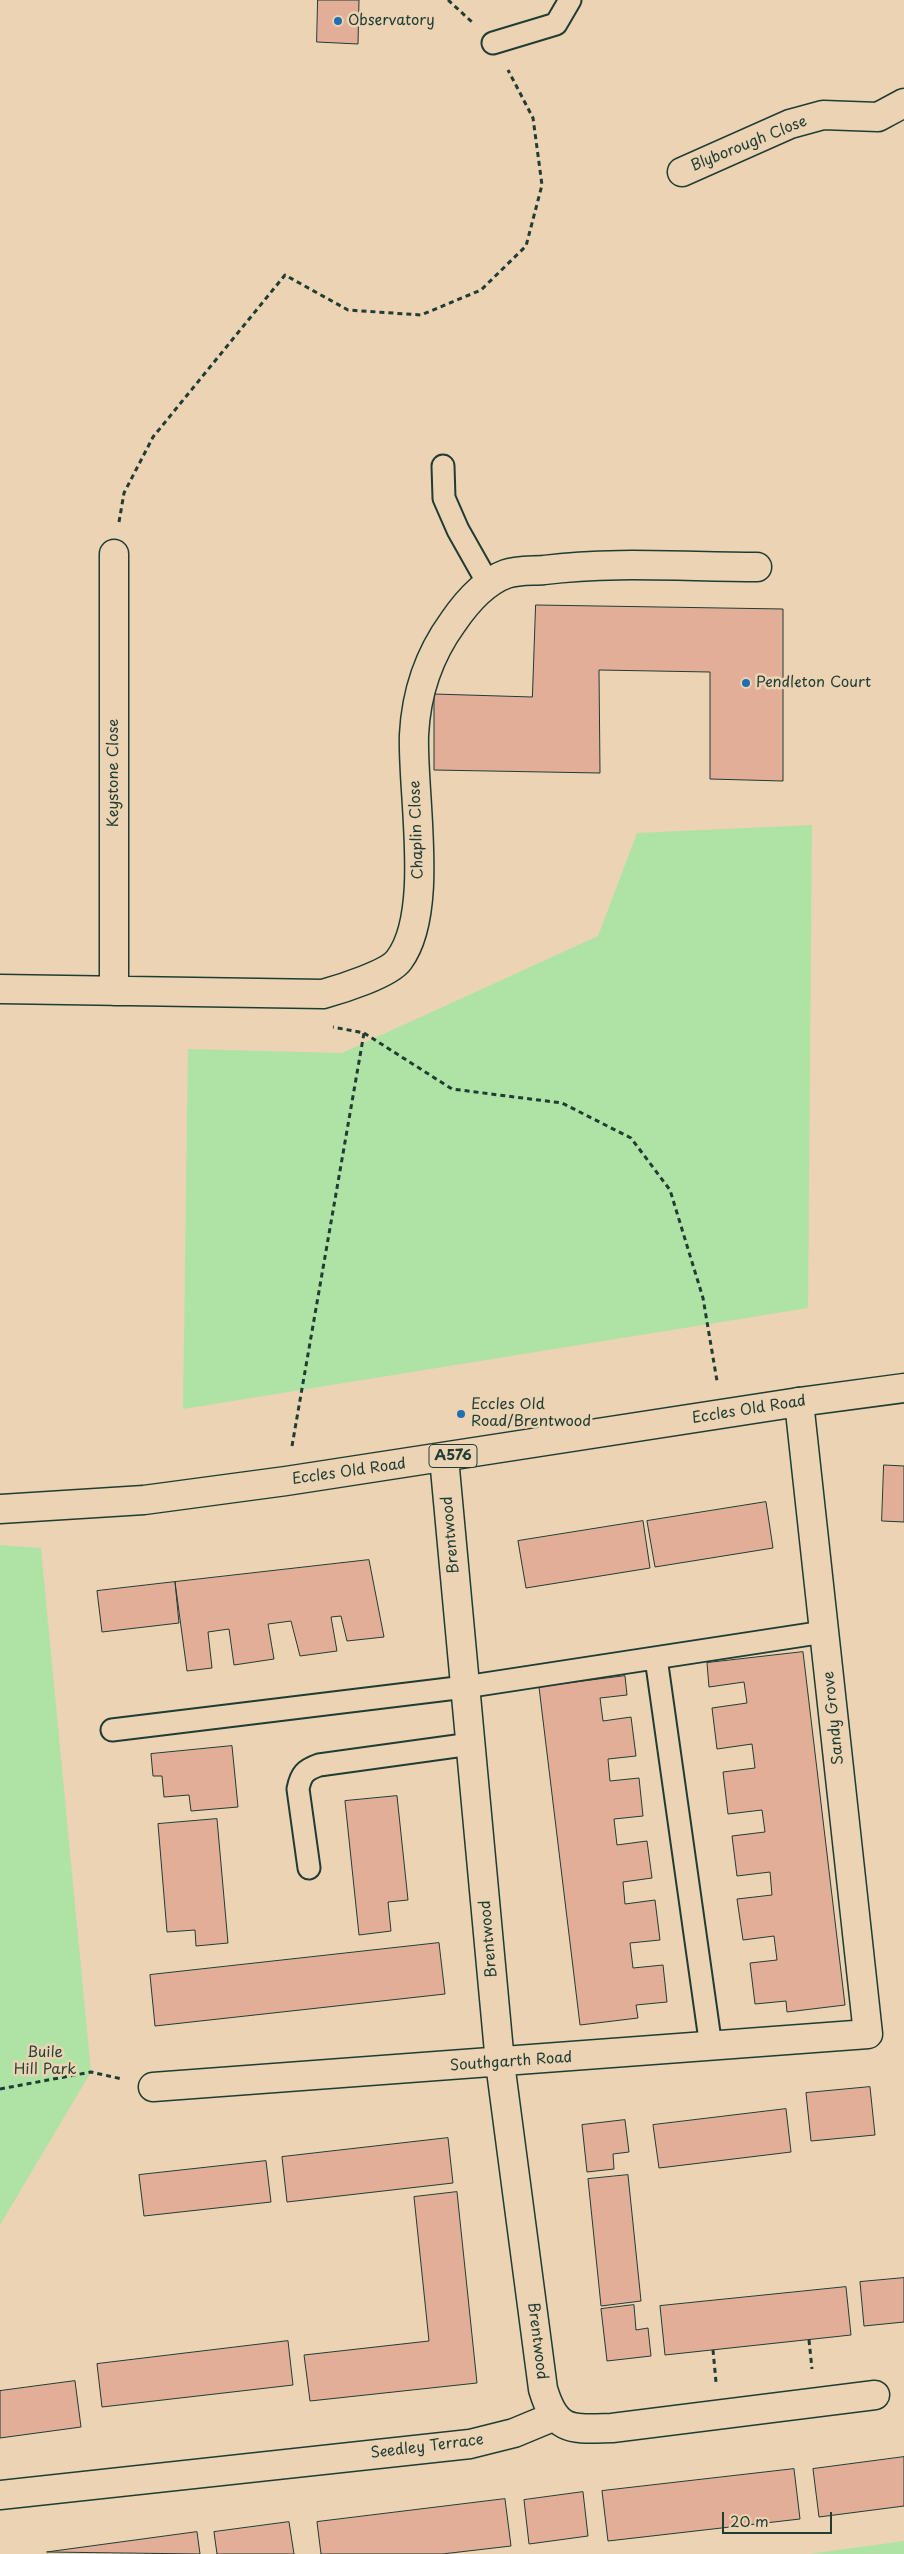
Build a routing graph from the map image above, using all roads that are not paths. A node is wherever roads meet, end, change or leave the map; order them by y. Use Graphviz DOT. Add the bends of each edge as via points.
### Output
graph roads {
  1 [pos="570,0"];
  2 [pos="493,43"];
  3 [pos="904,103"];
  4 [pos="682,172"];
  5 [pos="444,466"];
  6 [pos="114,554"];
  7 [pos="757,567"];
  8 [pos="489,584"];
  9 [pos="0,989"];
  10 [pos="114,991"];
  11 [pos="904,1388"];
  12 [pos="799,1402"];
  13 [pos="444,1458"];
  14 [pos="0,1508"];
  15 [pos="824,1632"];
  16 [pos="656,1658"];
  17 [pos="466,1687"];
  18 [pos="112,1730"];
  19 [pos="471,1744"];
  20 [pos="309,1868"];
  21 [pos="868,2034"];
  22 [pos="711,2047"];
  23 [pos="500,2063"];
  24 [pos="153,2087"];
  25 [pos="875,2395"];
  26 [pos="555,2416"];
  27 [pos="0,2495"];
  1 -- 2 [label="lane" via="556,24"];
  3 -- 4 [label="street, Blyborough Close" via="878,117 823,115 790,124"];
  5 -- 8 [label="lane" via="444,498"];
  6 -- 10 [label="street, Keystone Close"];
  7 -- 8 [label="street, Chaplin Close" via="573,566 506,574"];
  8 -- 10 [label="street, Chaplin Close" via="459,612 438,642 426,670 414,735 419,883 415,925 399,961 365,981 324,994"];
  9 -- 10 [label="street, Chaplin Close"];
  11 -- 12 [label="street, Eccles Old Road / A576"];
  12 -- 13 [label="street, Eccles Old Road / A576"];
  12 -- 15 [label="street, Sandy Grove"];
  13 -- 14 [label="street, Eccles Old Road / A576" via="144,1500"];
  13 -- 17 [label="street, Brentwood"];
  15 -- 16 [label="lane"];
  15 -- 21 [label="street, Sandy Grove"];
  16 -- 17 [label="lane"];
  16 -- 22 [label="lane"];
  17 -- 18 [label="lane"];
  17 -- 19 [label="street, Brentwood"];
  19 -- 20 [label="lane" via="307,1769 300,1777 298,1789"];
  19 -- 23 [label="street, Brentwood"];
  21 -- 22 [label="street, Southgarth Road"];
  22 -- 23 [label="street, Southgarth Road"];
  23 -- 24 [label="street, Southgarth Road"];
  23 -- 26 [label="street, Brentwood" via="543,2389"];
  25 -- 26 [label="street" via="612,2428 575,2429"];
  26 -- 27 [label="street, Seedley Terrace" via="514,2433 470,2444"];
}
